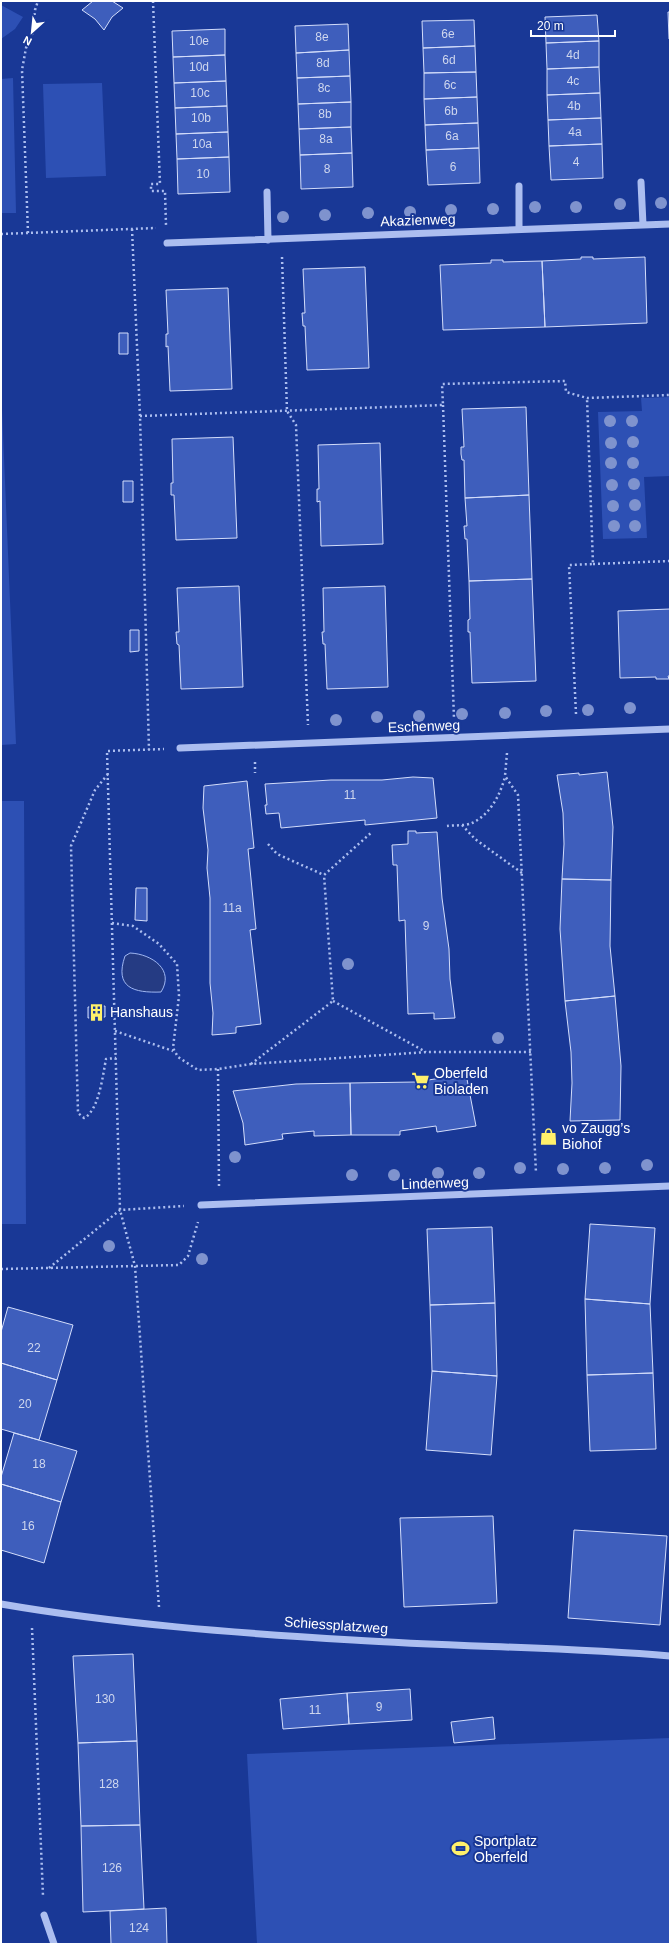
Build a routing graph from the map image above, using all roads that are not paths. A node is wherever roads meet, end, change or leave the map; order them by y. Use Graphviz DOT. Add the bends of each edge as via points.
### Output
graph roads {
  1 [pos="641,182"];
  2 [pos="519,186"];
  3 [pos="267,192"];
  4 [pos="670,224"];
  5 [pos="643,225"];
  6 [pos="519,229"];
  7 [pos="268,240"];
  8 [pos="166,243"];
  9 [pos="670,729"];
  10 [pos="180,748"];
  11 [pos="670,1186"];
  12 [pos="201,1205"];
  13 [pos="1,1604"];
  14 [pos="670,1656"];
  15 [pos="44,1915"];
  16 [pos="54,1944"];
  1 -- 5 [label="street"];
  2 -- 6 [label="street"];
  3 -- 7 [label="street"];
  4 -- 5 [label="street, Akazienweg"];
  5 -- 6 [label="street, Akazienweg"];
  6 -- 7 [label="street, Akazienweg"];
  7 -- 8 [label="street, Akazienweg"];
  9 -- 10 [label="street, Eschenweg"];
  11 -- 12 [label="street, Lindenweg"];
  13 -- 14 [label="street, Schiessplatzweg" via="121,1622 353,1640"];
  15 -- 16 [label="street"];
}
